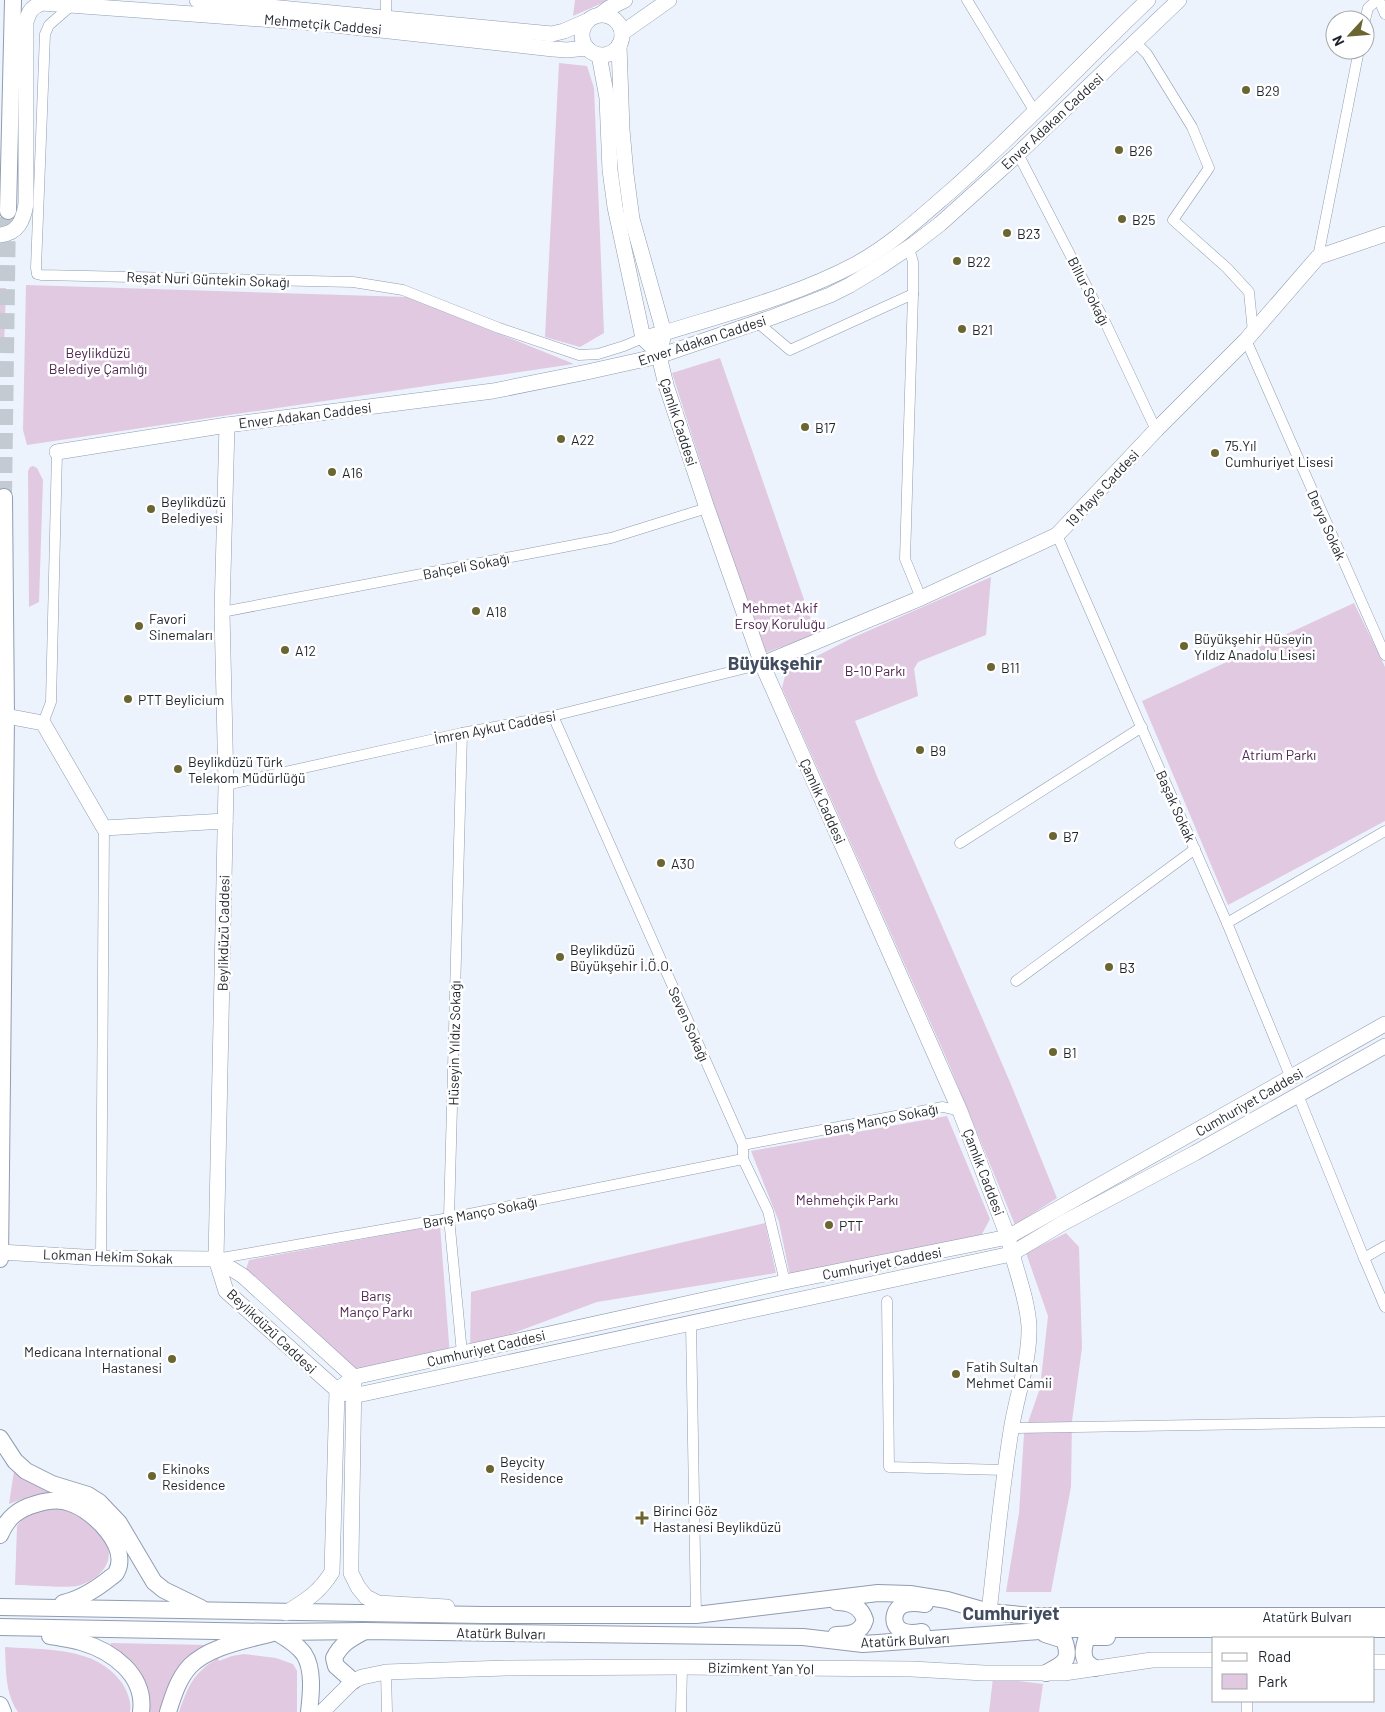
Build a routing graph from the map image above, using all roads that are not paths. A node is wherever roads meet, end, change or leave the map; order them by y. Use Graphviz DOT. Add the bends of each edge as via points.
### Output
graph roads {
  1 [pos="13,0"];
  2 [pos="197,0"];
  3 [pos="386,0"];
  4 [pos="625,0"];
  5 [pos="669,0"];
  6 [pos="967,0"];
  7 [pos="1148,0"];
  8 [pos="1180,0"];
  9 [pos="1378,0"];
  10 [pos="65,5"];
  11 [pos="1368,10"];
  12 [pos="601,14"];
  13 [pos="1385,14"];
  14 [pos="587,21"];
  15 [pos="385,23"];
  16 [pos="621,39"];
  17 [pos="1135,42"];
  18 [pos="593,51"];
  19 [pos="1357,60"];
  20 [pos="1035,112"];
  21 [pos="1018,154"];
  22 [pos="8,211"];
  23 [pos="1385,234"];
  24 [pos="0,235"];
  25 [pos="909,248"];
  26 [pos="1318,257"];
  27 [pos="913,294"];
  28 [pos="757,322"];
  29 [pos="664,333"];
  30 [pos="1249,336"];
  31 [pos="643,338"];
  32 [pos="659,356"];
  33 [pos="227,425"];
  34 [pos="1156,430"];
  35 [pos="57,452"];
  36 [pos="4,497"];
  37 [pos="707,508"];
  38 [pos="1057,535"];
  39 [pos="922,598"];
  40 [pos="222,612"];
  41 [pos="1385,655"];
  42 [pos="762,664"];
  43 [pos="6,716"];
  44 [pos="553,716"];
  45 [pos="43,723"];
  46 [pos="1142,727"];
  47 [pos="462,733"];
  48 [pos="226,785"];
  49 [pos="225,821"];
  50 [pos="104,828"];
  51 [pos="1385,831"];
  52 [pos="960,843"];
  53 [pos="1195,849"];
  54 [pos="1227,923"];
  55 [pos="1016,981"];
  56 [pos="1385,1024"];
  57 [pos="1385,1046"];
  58 [pos="1291,1078"];
  59 [pos="1298,1095"];
  60 [pos="960,1110"];
  61 [pos="743,1146"];
  62 [pos="743,1159"];
  63 [pos="449,1218"];
  64 [pos="1008,1237"];
  65 [pos="1385,1246"];
  66 [pos="0,1252"];
  67 [pos="1012,1254"];
  68 [pos="101,1258"];
  69 [pos="1364,1258"];
  70 [pos="0,1259"];
  71 [pos="216,1259"];
  72 [pos="785,1282"];
  73 [pos="887,1301"];
  74 [pos="691,1303"];
  75 [pos="1385,1307"];
  76 [pos="691,1323"];
  77 [pos="462,1353"];
  78 [pos="464,1373"];
  79 [pos="354,1377"];
  80 [pos="336,1390"];
  81 [pos="353,1396"];
  82 [pos="1385,1422"];
  83 [pos="1011,1428"];
  84 [pos="0,1438"];
  85 [pos="1005,1470"];
  86 [pos="0,1535"];
  87 [pos="816,1600"];
  88 [pos="0,1607"];
  89 [pos="46,1607"];
  90 [pos="208,1611"];
  91 [pos="984,1611"];
  92 [pos="286,1613"];
  93 [pos="483,1615"];
  94 [pos="696,1615"];
  95 [pos="1385,1616"];
  96 [pos="0,1627"];
  97 [pos="25,1627"];
  98 [pos="1172,1629"];
  99 [pos="1385,1629"];
  100 [pos="365,1631"];
  101 [pos="1036,1631"];
  102 [pos="276,1632"];
  103 [pos="803,1636"];
  104 [pos="964,1636"];
  105 [pos="1212,1660"];
  106 [pos="682,1667"];
  107 [pos="1095,1668"];
  108 [pos="386,1672"];
  109 [pos="1046,1673"];
  110 [pos="353,1681"];
  111 [pos="0,1705"];
  112 [pos="3,1712"];
  113 [pos="141,1712"];
  114 [pos="168,1712"];
  115 [pos="309,1712"];
  116 [pos="322,1712"];
  117 [pos="387,1712"];
  118 [pos="681,1712"];
  1 -- 22 [label="main road"];
  2 -- 15 [label="main road, Mehmetçik Caddesi"];
  3 -- 15 [label="street"];
  4 -- 12 [label="main road"];
  5 -- 16 [label="main road"];
  6 -- 20 [label="street"];
  7 -- 20 [label="main road, Enver Adakan Caddesi"];
  8 -- 17 [label="main road, Enver Adakan Caddesi"];
  9 -- 11 [label="street"];
  9 -- 13 [label="street"];
  10 -- 15 [label="main road, Mehmetçik Caddesi"];
  10 -- 24 [label="main road, Mehmetçik Caddesi" via="42,3 28,13 26,204 21,225 6,235"];
  10 -- 31 [label="street, Reşat Nuri Güntekin Sokağı" via="45,34 37,274 353,282 403,290 498,328 579,355 598,354"];
  12 -- 14 [label="main road"];
  12 -- 16 [label="main road" via="616,20"];
  14 -- 15 [label="main road, Mehmetçik Caddesi" via="552,34"];
  14 -- 18 [label="main road" via="582,37"];
  15 -- 18 [label="main road, Mehmetçik Caddesi" via="553,49"];
  16 -- 18 [label="main road" via="611,53"];
  16 -- 29 [label="main road" via="622,130 632,219"];
  17 -- 21 [label="main road, Enver Adakan Caddesi"];
  17 -- 30 [label="street, Derya Sokak" via="1192,127 1209,168 1173,220 1249,292"];
  18 -- 31 [label="main road" via="607,98 615,207"];
  19 -- 26 [label="street"];
  20 -- 29 [label="main road, Enver Adakan Caddesi" via="916,222 856,263 789,293"];
  21 -- 25 [label="main road, Enver Adakan Caddesi"];
  21 -- 34 [label="street, Billur Sokağı" via="1106,324"];
  23 -- 26 [label="main road"];
  25 -- 27 [label="street" via="913,262"];
  25 -- 28 [label="main road, Enver Adakan Caddesi" via="850,285"];
  26 -- 30 [label="main road, 19 Mayıs Caddesi"];
  27 -- 28 [label="street" via="790,350"];
  27 -- 39 [label="street" via="904,559"];
  28 -- 32 [label="main road, Enver Adakan Caddesi"];
  29 -- 31 [label="main road, Enver Adakan Caddesi"];
  29 -- 32 [label="main road"];
  30 -- 34 [label="main road, 19 Mayıs Caddesi"];
  30 -- 41 [label="street, Derya Sokak"];
  31 -- 32 [label="main road"];
  32 -- 33 [label="main road, Enver Adakan Caddesi" via="493,391"];
  32 -- 37 [label="main road, Çamlık Caddesi"];
  33 -- 35 [label="main road, Enver Adakan Caddesi"];
  33 -- 40 [label="main road, Beylikdüzü Caddesi"];
  34 -- 38 [label="main road, 19 Mayıs Caddesi"];
  35 -- 45 [label="street" via="51,702"];
  36 -- 43 [label="main road"];
  37 -- 40 [label="street, Bahçeli Sokağı" via="611,538"];
  37 -- 42 [label="main road, Çamlık Caddesi"];
  38 -- 39 [label="main road, 19 Mayıs Caddesi"];
  38 -- 46 [label="street, Başak Sokak"];
  39 -- 42 [label="main road, 19 Mayıs Caddesi"];
  40 -- 48 [label="main road, Beylikdüzü Caddesi"];
  42 -- 44 [label="street, İmren Aykut Caddesi"];
  42 -- 60 [label="main road, Çamlık Caddesi"];
  43 -- 45 [label="main road"];
  43 -- 66 [label="main road"];
  44 -- 47 [label="street, İmren Aykut Caddesi"];
  44 -- 61 [label="street, Seven Sokağı"];
  45 -- 50 [label="main road"];
  46 -- 52 [label="street"];
  46 -- 53 [label="street, Başak Sokak"];
  47 -- 48 [label="street, İmren Aykut Caddesi"];
  47 -- 63 [label="street, Hüseyin Yıldız Sokağı"];
  48 -- 49 [label="main road, Beylikdüzü Caddesi"];
  49 -- 50 [label="main road"];
  49 -- 71 [label="main road, Beylikdüzü Caddesi"];
  50 -- 68 [label="street"];
  51 -- 54 [label="street"];
  53 -- 54 [label="street, Başak Sokak"];
  53 -- 55 [label="street"];
  54 -- 58 [label="street, Başak Sokak"];
  56 -- 58 [label="main road, Cumhuriyet Caddesi"];
  57 -- 59 [label="main road, Cumhuriyet Caddesi"];
  58 -- 59 [label="main road"];
  58 -- 64 [label="main road, Cumhuriyet Caddesi"];
  59 -- 67 [label="main road, Cumhuriyet Caddesi"];
  59 -- 69 [label="street"];
  60 -- 61 [label="street, Barış Manço Sokağı" via="943,1107"];
  60 -- 64 [label="main road, Çamlık Caddesi"];
  61 -- 62 [label="street, Seven Sokağı"];
  62 -- 63 [label="street, Barış Manço Sokağı"];
  62 -- 72 [label="street, Seven Sokağı" via="768,1211"];
  63 -- 71 [label="street, Barış Manço Sokağı"];
  63 -- 77 [label="street, Hüseyin Yıldız Sokağı"];
  64 -- 67 [label="main road, Çamlık Caddesi"];
  64 -- 72 [label="main road, Cumhuriyet Caddesi"];
  65 -- 69 [label="street"];
  66 -- 68 [label="main road, Lokman Hekim Sokak"];
  66 -- 70 [label="main road"];
  67 -- 76 [label="main road, Cumhuriyet Caddesi"];
  67 -- 83 [label="main road" via="1025,1294 1029,1326 1027,1360"];
  68 -- 71 [label="main road, Lokman Hekim Sokak"];
  69 -- 75 [label="street"];
  71 -- 79 [label="main road" via="243,1276"];
  71 -- 80 [label="main road, Beylikdüzü Caddesi" via="226,1291"];
  72 -- 74 [label="main road, Cumhuriyet Caddesi"];
  73 -- 85 [label="street" via="890,1467"];
  74 -- 76 [label="main road"];
  74 -- 77 [label="main road, Cumhuriyet Caddesi"];
  76 -- 78 [label="main road, Cumhuriyet Caddesi"];
  76 -- 94 [label="street"];
  77 -- 78 [label="main road"];
  77 -- 79 [label="main road, Cumhuriyet Caddesi"];
  78 -- 81 [label="main road, Cumhuriyet Caddesi"];
  79 -- 80 [label="main road, Cumhuriyet Caddesi"];
  79 -- 81 [label="main road"];
  80 -- 81 [label="main road"];
  80 -- 92 [label="main road" via="332,1572 312,1597"];
  81 -- 93 [label="main road" via="351,1573 358,1587 366,1597 378,1603 449,1607"];
  82 -- 83 [label="street"];
  83 -- 85 [label="main road"];
  84 -- 90 [label="main road" via="26,1471 99,1502 119,1522 154,1582"];
  85 -- 91 [label="main road"];
  86 -- 89 [label="main road" via="7,1520 17,1511 53,1501 80,1507 95,1517 114,1540 118,1554 115,1574 100,1587 72,1601"];
  87 -- 91 [label="main road, Atatürk Bulvarı" via="878,1593 910,1594"];
  87 -- 94 [label="main road, Atatürk Bulvarı"];
  87 -- 103 [label="main road" via="853,1604 863,1614 863,1626 851,1634"];
  88 -- 89 [label="main road"];
  89 -- 90 [label="main road, Atatürk Bulvarı"];
  90 -- 92 [label="main road, Atatürk Bulvarı"];
  91 -- 95 [label="main road, Atatürk Bulvarı" via="1033,1616"];
  91 -- 104 [label="main road" via="914,1602 900,1607 894,1618 901,1631 907,1633"];
  92 -- 93 [label="main road, Atatürk Bulvarı"];
  93 -- 94 [label="main road, Atatürk Bulvarı"];
  96 -- 97 [label="main road"];
  97 -- 102 [label="main road"];
  97 -- 113 [label="main road" via="110,1654 136,1681"];
  98 -- 99 [label="main road, Atatürk Bulvarı"];
  98 -- 101 [label="main road, Atatürk Bulvarı"];
  98 -- 107 [label="main road" via="1130,1637 1091,1637 1083,1649 1090,1666"];
  100 -- 102 [label="main road, Atatürk Bulvarı"];
  100 -- 103 [label="main road, Atatürk Bulvarı"];
  100 -- 110 [label="main road" via="345,1642 334,1658 336,1666"];
  101 -- 104 [label="main road, Atatürk Bulvarı"];
  101 -- 109 [label="main road" via="1064,1640 1067,1649 1062,1665"];
  102 -- 114 [label="main road" via="223,1647 198,1660 175,1690"];
  102 -- 115 [label="main road" via="294,1644 308,1661"];
  103 -- 104 [label="main road, Atatürk Bulvarı" via="871,1644"];
  105 -- 107 [label="main road, Bizimkent Yan Yol" via="1152,1660"];
  106 -- 108 [label="main road, Bizimkent Yan Yol"];
  106 -- 109 [label="main road, Bizimkent Yan Yol"];
  106 -- 118 [label="street"];
  107 -- 109 [label="main road, Bizimkent Yan Yol"];
  108 -- 110 [label="main road, Bizimkent Yan Yol"];
  108 -- 117 [label="street"];
  110 -- 116 [label="main road, Bizimkent Yan Yol"];
  111 -- 112 [label="main road"];
}
